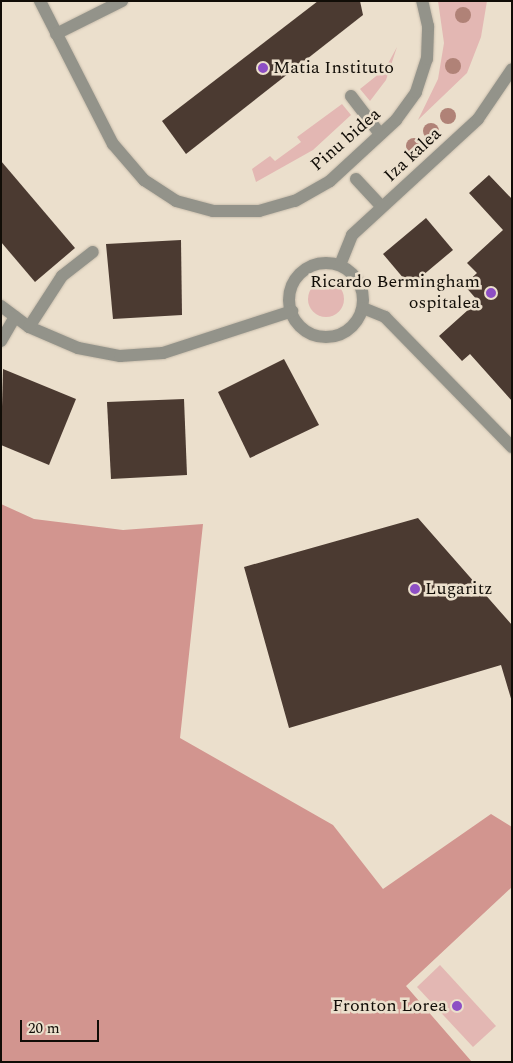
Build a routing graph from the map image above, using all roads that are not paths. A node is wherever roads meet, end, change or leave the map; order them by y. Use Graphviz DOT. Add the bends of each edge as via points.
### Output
graph roads {
  1 [pos="40,1"];
  2 [pos="122,1"];
  3 [pos="422,1"];
  4 [pos="56,34"];
  5 [pos="512,69"];
  6 [pos="351,96"];
  7 [pos="380,134"];
  8 [pos="356,179"];
  9 [pos="382,207"];
  10 [pos="93,252"];
  11 [pos="340,265"];
  12 [pos="1,306"];
  13 [pos="363,308"];
  14 [pos="292,312"];
  15 [pos="15,317"];
  16 [pos="29,327"];
  17 [pos="1,341"];
  18 [pos="512,447"];
  1 -- 4 [label="street, Pinu bidea"];
  2 -- 4 [label="street"];
  3 -- 7 [label="street, Pinu bidea" via="428,26 427,59 416,92"];
  4 -- 7 [label="street, Pinu bidea" via="113,144 144,180 176,201 213,212 278,207 330,181"];
  5 -- 9 [label="street, Iza kalea" via="478,119"];
  6 -- 7 [label="street"];
  8 -- 9 [label="street"];
  9 -- 11 [label="street, Iza kalea" via="352,235"];
  10 -- 16 [label="street" via="62,276"];
  11 -- 13 [label="street" via="357,280"];
  11 -- 14 [label="street" via="321,263 299,275 290,294"];
  12 -- 15 [label="street"];
  13 -- 14 [label="street" via="350,329 325,337 303,329"];
  13 -- 18 [label="street" via="385,317"];
  14 -- 16 [label="street" via="163,353 120,356 95,351"];
  15 -- 16 [label="street"];
  15 -- 17 [label="street"];
}
